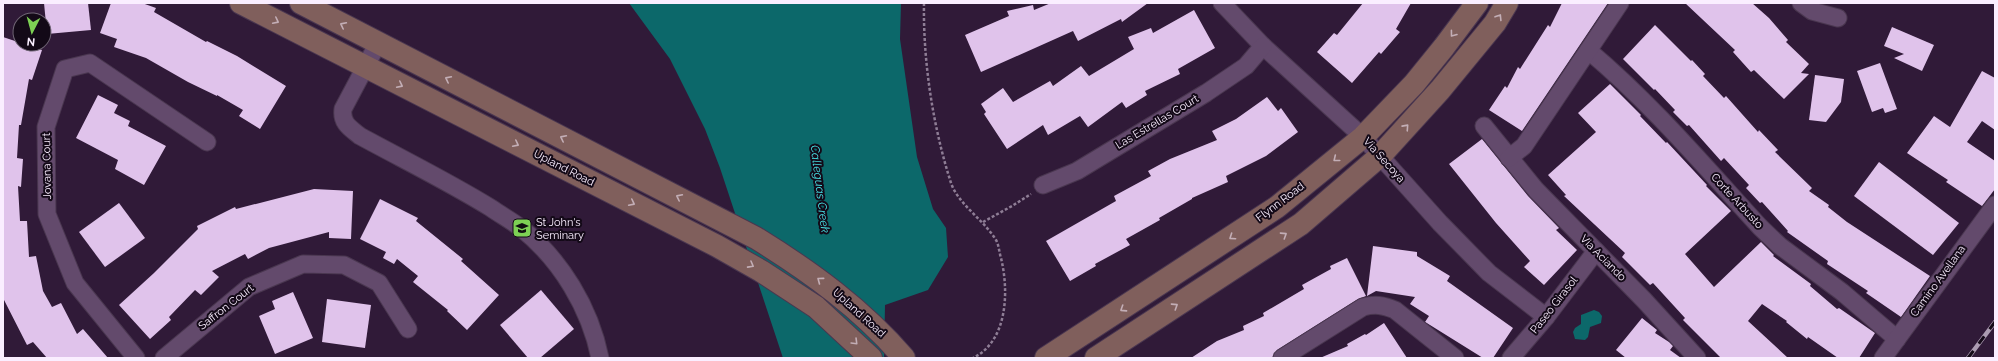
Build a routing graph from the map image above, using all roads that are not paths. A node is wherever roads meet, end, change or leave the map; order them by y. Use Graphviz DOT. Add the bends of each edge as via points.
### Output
graph roads {
  1 [pos="241,3"];
  2 [pos="301,3"];
  3 [pos="1222,3"];
  4 [pos="1476,3"];
  5 [pos="1507,3"];
  6 [pos="1620,3"];
  7 [pos="1800,3"];
  8 [pos="1838,18"];
  9 [pos="378,43"];
  10 [pos="1263,46"];
  11 [pos="1589,52"];
  12 [pos="366,67"];
  13 [pos="1484,126"];
  14 [pos="1363,137"];
  15 [pos="207,142"];
  16 [pos="1380,156"];
  17 [pos="1510,158"];
  18 [pos="1043,185"];
  19 [pos="1995,205"];
  20 [pos="1596,251"];
  21 [pos="1546,317"];
  22 [pos="408,329"];
  23 [pos="1897,339"];
  24 [pos="902,356"];
  25 [pos="136,358"];
  26 [pos="164,358"];
  27 [pos="600,358"];
  28 [pos="871,358"];
  29 [pos="1046,358"];
  30 [pos="1096,358"];
  31 [pos="1282,358"];
  32 [pos="1455,358"];
  33 [pos="1511,358"];
  34 [pos="1698,358"];
  35 [pos="1883,358"];
  1 -- 12 [label="main road, Upland Road, one-way"];
  9 -- 2 [label="main road, Upland Road, one-way"];
  3 -- 10 [label="street, Via Secoya"];
  4 -- 14 [label="main road, Flynn Road, one-way" via="1414,84"];
  16 -- 5 [label="main road, one-way" via="1440,90 1495,23"];
  6 -- 11 [label="street"];
  7 -- 8 [label="street" via="1812,11"];
  9 -- 12 [label="street"];
  24 -- 9 [label="main road, Upland Road, one-way" via="865,317 819,279 756,238"];
  10 -- 14 [label="street, Via Secoya"];
  10 -- 18 [label="street, Las Estrellas Court" via="1246,66 1206,92 1077,171"];
  11 -- 17 [label="street" via="1524,146"];
  11 -- 23 [label="street, Corte Arbusto" via="1647,104 1775,241 1842,292"];
  12 -- 27 [label="street" via="343,109 342,117 346,125 360,136 467,193 526,232 562,270 583,307 598,344"];
  12 -- 28 [label="main road, Upland Road, one-way" via="717,246 761,271 816,307"];
  13 -- 17 [label="street, Via Aciando"];
  14 -- 16 [label="street, Via Secoya"];
  14 -- 29 [label="main road, Flynn Road, one-way" via="1277,207"];
  15 -- 25 [label="street, Jovana Court" via="90,63 65,69 46,127 47,214 75,283"];
  16 -- 21 [label="street, Via Secoya" via="1489,273"];
  30 -- 16 [label="main road, one-way" via="1301,224"];
  17 -- 20 [label="street, Via Aciando" via="1536,190"];
  19 -- 23 [label="street, Camino Avellana"];
  20 -- 21 [label="street, Paseo Girasol"];
  20 -- 34 [label="street, Via Aciando"];
  21 -- 33 [label="street, Paseo Girasol"];
  22 -- 26 [label="street, Saffron Court" via="379,283 344,265 303,264 249,287"];
  23 -- 35 [label="street, Camino Avellana"];
  31 -- 32 [label="street" via="1363,307 1374,304 1395,310"];
}
